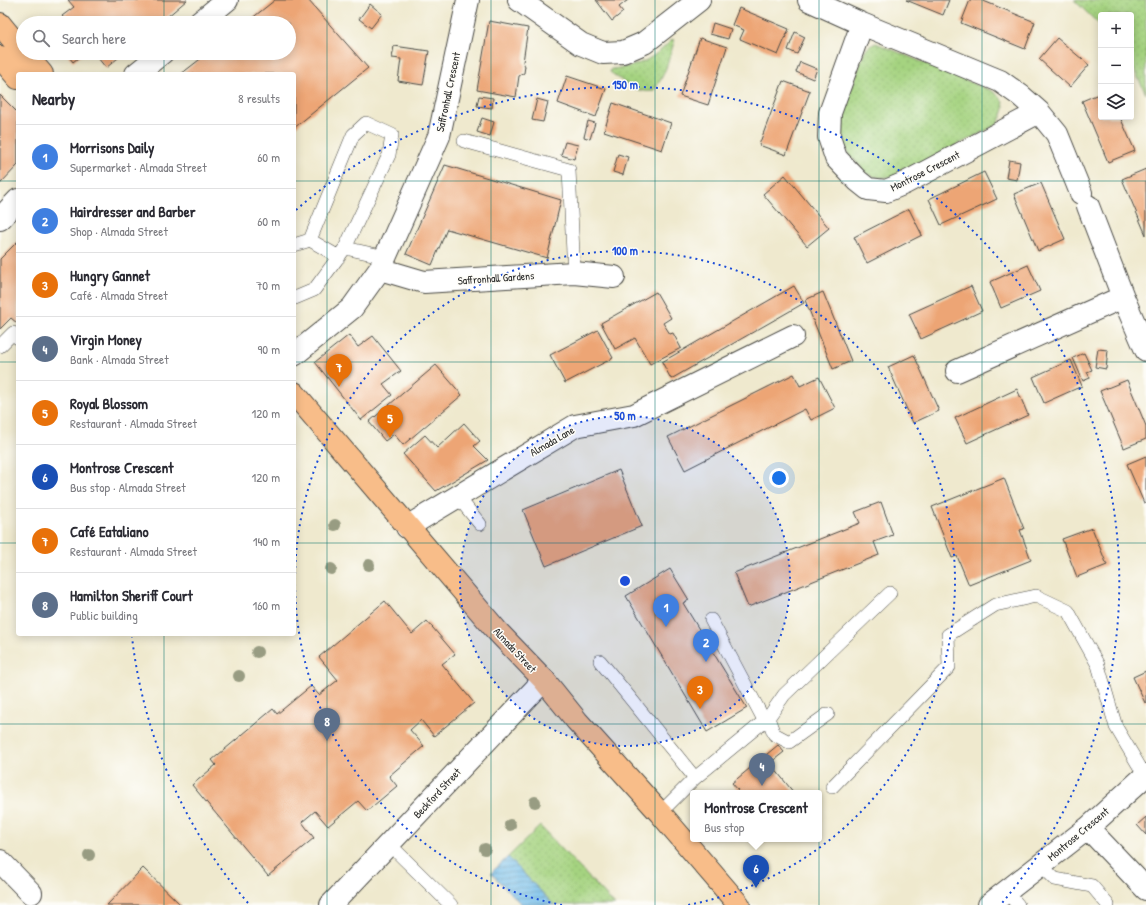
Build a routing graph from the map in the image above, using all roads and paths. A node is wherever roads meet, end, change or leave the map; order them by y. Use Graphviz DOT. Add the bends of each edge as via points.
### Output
graph roads {
  1 [pos="227,0"];
  2 [pos="468,0"];
  3 [pos="519,0"];
  4 [pos="699,0"];
  5 [pos="809,0"];
  6 [pos="208,16"];
  7 [pos="0,24"];
  8 [pos="862,24"];
  9 [pos="16,43"];
  10 [pos="0,57"];
  11 [pos="31,60"];
  12 [pos="153,60"];
  13 [pos="40,72"];
  14 [pos="138,72"];
  15 [pos="16,76"];
  16 [pos="1039,112"];
  17 [pos="464,141"];
  18 [pos="16,202"];
  19 [pos="0,219"];
  20 [pos="310,240"];
  21 [pos="296,244"];
  22 [pos="342,253"];
  23 [pos="383,263"];
  24 [pos="574,273"];
  25 [pos="614,277"];
  26 [pos="1123,297"];
  27 [pos="296,298"];
  28 [pos="16,336"];
  29 [pos="793,336"];
  30 [pos="0,346"];
  31 [pos="1146,350"];
  32 [pos="296,353"];
  33 [pos="957,371"];
  34 [pos="296,395"];
  35 [pos="458,497"];
  36 [pos="480,524"];
  37 [pos="407,527"];
  38 [pos="890,593"];
  39 [pos="711,620"];
  40 [pos="600,661"];
  41 [pos="544,680"];
  42 [pos="828,714"];
  43 [pos="766,719"];
  44 [pos="1145,776"];
  45 [pos="695,778"];
  46 [pos="832,787"];
  47 [pos="660,813"];
  48 [pos="1088,828"];
  49 [pos="389,844"];
  50 [pos="0,860"];
  51 [pos="1041,865"];
  52 [pos="1146,889"];
  53 [pos="31,892"];
  54 [pos="1012,898"];
  55 [pos="331,905"];
  56 [pos="451,905"];
  57 [pos="739,905"];
  58 [pos="989,905"];
  59 [pos="1108,905"];
  1 -- 6 [label="street"];
  2 -- 23 [label="street, Saffronhall Crescent" via="439,136"];
  3 -- 4 [label="street" via="581,44 603,53 623,52 644,43"];
  5 -- 8 [label="street"];
  7 -- 9 [label="main road"];
  8 -- 16 [label="street" via="1000,81"];
  8 -- 16 [label="street, Montrose Crescent" via="830,113 829,137 836,158 868,189 886,190 905,183"];
  10 -- 15 [label="main road"];
  11 -- 13 [label="main road"];
  12 -- 14 [label="street"];
  16 -- 26 [label="street" via="1056,134"];
  17 -- 24 [label="lane" via="569,170"];
  18 -- 19 [label="street"];
  20 -- 21 [label="lane"];
  20 -- 22 [label="lane"];
  20 -- 22 [label="lane" via="354,135 366,122 392,135 389,155"];
  22 -- 23 [label="lane"];
  22 -- 27 [label="lane" via="314,290"];
  23 -- 24 [label="street, Saffronhall Gardens" via="424,282"];
  23 -- 32 [label="street, Saffronhall Crescent" via="352,308"];
  24 -- 25 [label="street, Saffronhall Gardens"];
  26 -- 31 [label="street"];
  26 -- 33 [label="street"];
  28 -- 30 [label="lane" via="13,333"];
  29 -- 35 [label="street, Almada Lane" via="634,415 575,426"];
  34 -- 37 [label="main road, Almada Street"];
  35 -- 36 [label="lane"];
  35 -- 37 [label="street, Almada Lane"];
  37 -- 41 [label="main road, Almada Street" via="497,631"];
  38 -- 43 [label="lane" via="784,695"];
  39 -- 43 [label="lane"];
  40 -- 45 [label="lane"];
  41 -- 47 [label="main road, Almada Street" via="577,721"];
  41 -- 49 [label="street, Beckford Street"];
  42 -- 43 [label="lane" via="789,742 774,734"];
  43 -- 45 [label="lane"];
  44 -- 46 [label="lane" via="1116,727 1098,665 1068,611 1036,596 995,605 948,635 949,667"];
  44 -- 48 [label="street, Montrose Crescent"];
  45 -- 47 [label="lane"];
  47 -- 57 [label="main road, Almada Street"];
  48 -- 51 [label="street, Montrose Crescent"];
  48 -- 52 [label="street"];
  49 -- 55 [label="street, Beckford Street"];
  49 -- 56 [label="lane"];
  50 -- 53 [label="street"];
  51 -- 54 [label="street, Montrose Crescent"];
  51 -- 59 [label="lane" via="1055,879 1092,886"];
  54 -- 58 [label="street, Montrose Crescent"];
}
